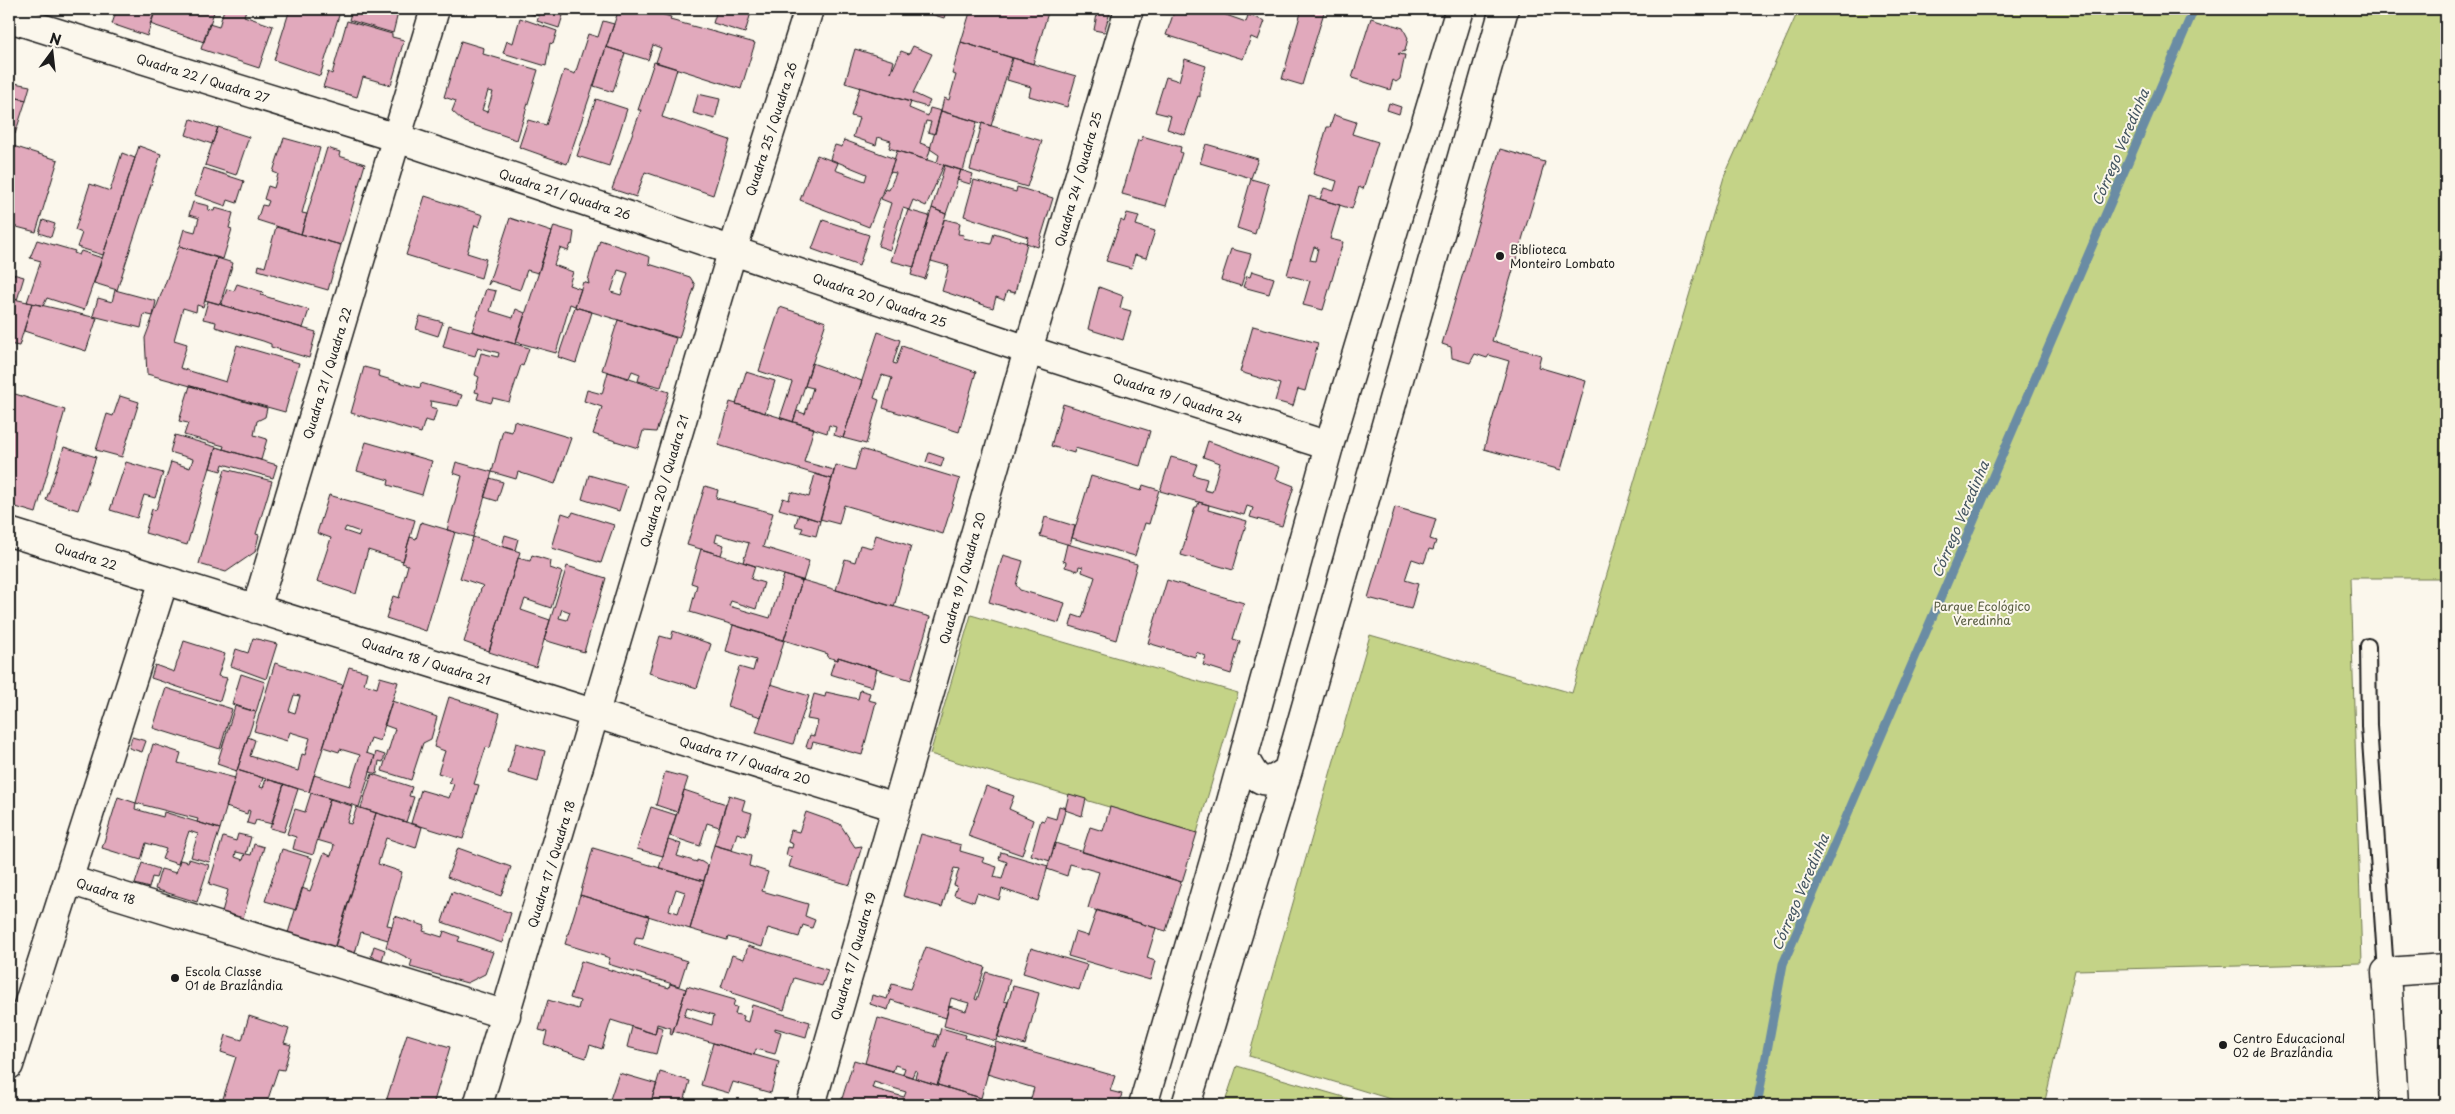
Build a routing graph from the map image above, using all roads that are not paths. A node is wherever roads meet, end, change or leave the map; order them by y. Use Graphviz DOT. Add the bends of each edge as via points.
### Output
graph roads {
  1 [pos="435,9"];
  2 [pos="809,9"];
  3 [pos="1128,9"];
  4 [pos="1460,9"];
  5 [pos="1504,9"];
  6 [pos="9,18"];
  7 [pos="397,138"];
  8 [pos="733,249"];
  9 [pos="1028,350"];
  10 [pos="1329,446"];
  11 [pos="9,532"];
  12 [pos="164,580"];
  13 [pos="256,608"];
  14 [pos="2368,646"];
  15 [pos="595,714"];
  16 [pos="1244,757"];
  17 [pos="1288,770"];
  18 [pos="896,807"];
  19 [pos="1226,820"];
  20 [pos="1268,831"];
  21 [pos="69,880"];
  22 [pos="2446,968"];
  23 [pos="2386,972"];
  24 [pos="506,1015"];
  25 [pos="9,1064"];
  26 [pos="478,1105"];
  27 [pos="811,1105"];
  28 [pos="1143,1105"];
  29 [pos="1186,1105"];
  30 [pos="2394,1105"];
  1 -- 7 [label="street, Quadra 21 / Quadra 22"];
  2 -- 8 [label="street, Quadra 25 / Quadra 26"];
  3 -- 9 [label="street, Quadra 24 / Quadra 25"];
  4 -- 10 [label="street"];
  5 -- 17 [label="street"];
  6 -- 7 [label="street, Quadra 22 / Quadra 27"];
  7 -- 8 [label="street, Quadra 21 / Quadra 26"];
  7 -- 13 [label="street, Quadra 21 / Quadra 22"];
  8 -- 9 [label="street, Quadra 20 / Quadra 25"];
  8 -- 15 [label="street, Quadra 20 / Quadra 21"];
  9 -- 10 [label="street, Quadra 19 / Quadra 24"];
  9 -- 18 [label="street, Quadra 19 / Quadra 20"];
  10 -- 16 [label="street"];
  11 -- 12 [label="street, Quadra 22"];
  12 -- 13 [label="street"];
  12 -- 21 [label="street, Quadra 18"];
  13 -- 15 [label="street, Quadra 18 / Quadra 21"];
  14 -- 23 [label="lane" via="2369,726"];
  15 -- 18 [label="street, Quadra 17 / Quadra 20"];
  15 -- 24 [label="street, Quadra 17 / Quadra 18"];
  16 -- 17 [label="street" via="1255,776 1262,781 1276,780"];
  16 -- 19 [label="street"];
  17 -- 20 [label="street"];
  18 -- 27 [label="street, Quadra 17 / Quadra 19"];
  19 -- 20 [label="street" via="1252,815 1263,822"];
  19 -- 28 [label="street"];
  20 -- 29 [label="street"];
  21 -- 24 [label="street, Quadra 18"];
  21 -- 25 [label="street"];
  22 -- 23 [label="street"];
  23 -- 30 [label="street"];
  24 -- 26 [label="street, Quadra 17 / Quadra 18"];
}
